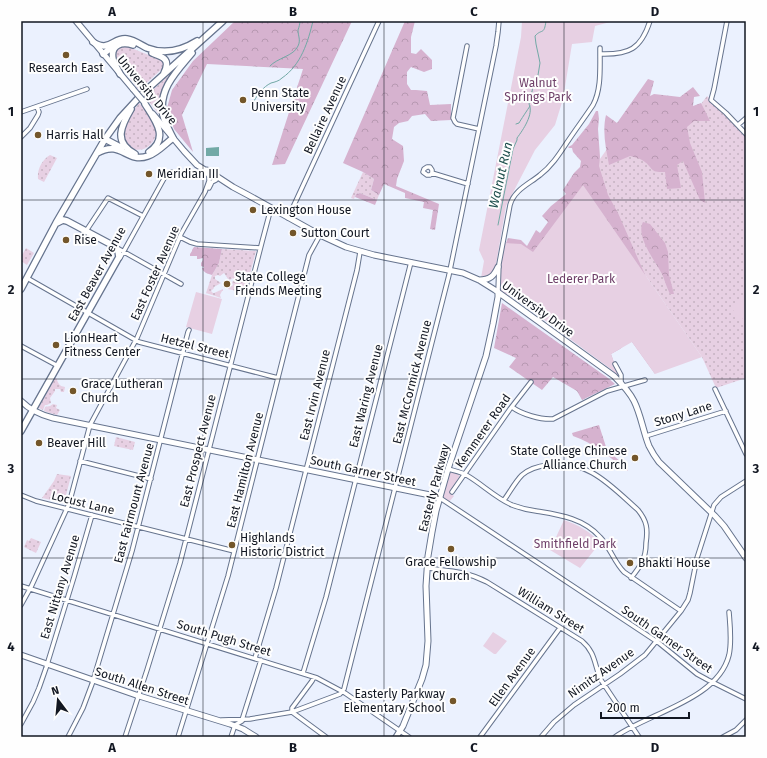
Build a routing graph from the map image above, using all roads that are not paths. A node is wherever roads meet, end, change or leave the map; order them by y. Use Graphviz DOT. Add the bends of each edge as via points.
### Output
graph roads {
  1 [pos="76,21"];
  2 [pos="223,21"];
  3 [pos="379,21"];
  4 [pos="499,21"];
  5 [pos="650,21"];
  6 [pos="726,21"];
  7 [pos="211,32"];
  8 [pos="204,38"];
  9 [pos="93,42"];
  10 [pos="117,42"];
  11 [pos="467,46"];
  12 [pos="600,48"];
  13 [pos="103,54"];
  14 [pos="600,54"];
  15 [pos="120,74"];
  16 [pos="162,76"];
  17 [pos="87,89"];
  18 [pos="136,100"];
  19 [pos="144,103"];
  20 [pos="37,107"];
  21 [pos="21,112"];
  22 [pos="746,118"];
  23 [pos="738,125"];
  24 [pos="479,129"];
  25 [pos="746,134"];
  26 [pos="21,137"];
  27 [pos="173,138"];
  28 [pos="105,139"];
  29 [pos="97,153"];
  30 [pos="135,154"];
  31 [pos="171,172"];
  32 [pos="206,172"];
  33 [pos="432,173"];
  34 [pos="216,180"];
  35 [pos="468,184"];
  36 [pos="233,187"];
  37 [pos="205,192"];
  38 [pos="70,200"];
  39 [pos="271,208"];
  40 [pos="142,216"];
  41 [pos="288,218"];
  42 [pos="67,221"];
  43 [pos="56,223"];
  44 [pos="86,231"];
  45 [pos="320,235"];
  46 [pos="180,237"];
  47 [pos="114,246"];
  48 [pos="260,248"];
  49 [pos="124,251"];
  50 [pos="360,252"];
  51 [pos="118,260"];
  52 [pos="411,262"];
  53 [pos="498,267"];
  54 [pos="450,270"];
  55 [pos="164,275"];
  56 [pos="27,278"];
  57 [pos="479,280"];
  58 [pos="181,284"];
  59 [pos="21,289"];
  60 [pos="498,292"];
  61 [pos="88,313"];
  62 [pos="189,330"];
  63 [pos="136,341"];
  64 [pos="21,346"];
  65 [pos="183,353"];
  66 [pos="615,364"];
  67 [pos="58,366"];
  68 [pos="230,366"];
  69 [pos="278,378"];
  70 [pos="644,380"];
  71 [pos="531,382"];
  72 [pos="622,384"];
  73 [pos="715,389"];
  74 [pos="21,401"];
  75 [pos="512,407"];
  76 [pos="33,410"];
  77 [pos="726,411"];
  78 [pos="90,425"];
  79 [pos="21,431"];
  80 [pos="646,436"];
  81 [pos="161,440"];
  82 [pos="209,450"];
  83 [pos="746,454"];
  84 [pos="80,460"];
  85 [pos="258,460"];
  86 [pos="448,469"];
  87 [pos="306,470"];
  88 [pos="464,474"];
  89 [pos="151,478"];
  90 [pos="355,480"];
  91 [pos="746,481"];
  92 [pos="395,488"];
  93 [pos="452,492"];
  94 [pos="21,495"];
  95 [pos="440,498"];
  96 [pos="504,500"];
  97 [pos="67,508"];
  98 [pos="712,512"];
  99 [pos="92,515"];
  100 [pos="138,527"];
  101 [pos="186,539"];
  102 [pos="234,551"];
  103 [pos="746,558"];
  104 [pos="427,568"];
  105 [pos="631,578"];
  106 [pos="21,586"];
  107 [pos="30,589"];
  108 [pos="67,601"];
  109 [pos="21,605"];
  110 [pos="681,611"];
  111 [pos="729,612"];
  112 [pos="113,615"];
  113 [pos="560,628"];
  114 [pos="160,629"];
  115 [pos="656,641"];
  116 [pos="207,643"];
  117 [pos="21,655"];
  118 [pos="255,658"];
  119 [pos="261,660"];
  120 [pos="47,665"];
  121 [pos="303,673"];
  122 [pos="314,677"];
  123 [pos="93,680"];
  124 [pos="712,682"];
  125 [pos="604,685"];
  126 [pos="342,692"];
  127 [pos="139,696"];
  128 [pos="746,698"];
  129 [pos="187,711"];
  130 [pos="292,712"];
  131 [pos="242,720"];
  132 [pos="746,720"];
  133 [pos="219,721"];
  134 [pos="21,724"];
  135 [pos="234,726"];
  136 [pos="632,726"];
  137 [pos="400,731"];
  138 [pos="68,737"];
  139 [pos="125,737"];
  140 [pos="178,737"];
  141 [pos="231,737"];
  142 [pos="256,737"];
  143 [pos="326,737"];
  144 [pos="396,737"];
  145 [pos="409,737"];
  146 [pos="480,737"];
  147 [pos="540,737"];
  148 [pos="615,737"];
  149 [pos="639,737"];
  150 [pos="723,737"];
  1 -- 9 [label="main road, University Drive"];
  2 -- 7 [label="main road"];
  3 -- 41 [label="street, Bellaire Avenue"];
  4 -- 24 [label="street, East McCormick Avenue"];
  5 -- 14 [label="street" via="644,37 627,52"];
  6 -- 23 [label="street" via="711,100"];
  7 -- 8 [label="main road"];
  7 -- 10 [label="main road" via="188,47 167,52 128,39"];
  8 -- 16 [label="main road"];
  8 -- 27 [label="main road" via="171,78 164,91 163,116"];
  9 -- 10 [label="main road" via="104,46"];
  9 -- 13 [label="main road, University Drive"];
  10 -- 13 [label="main road"];
  11 -- 24 [label="street" via="453,117 458,124"];
  12 -- 14 [label="street"];
  13 -- 15 [label="main road, University Drive"];
  14 -- 53 [label="street" via="598,91 593,105 549,167 512,198"];
  15 -- 16 [label="main road" via="112,54 118,45 127,43 165,59 167,65"];
  15 -- 19 [label="main road, University Drive, bridge"];
  16 -- 18 [label="main road"];
  17 -- 20 [label="street"];
  18 -- 28 [label="main road"];
  18 -- 30 [label="main road" via="123,123 121,133 124,145"];
  19 -- 27 [label="main road, University Drive"];
  19 -- 30 [label="main road" via="158,126 160,138 150,151"];
  20 -- 21 [label="street"];
  20 -- 26 [label="street" via="38,115"];
  22 -- 23 [label="street"];
  23 -- 25 [label="street"];
  24 -- 35 [label="street, East McCormick Avenue"];
  27 -- 29 [label="main road" via="145,157 131,156 114,148"];
  27 -- 32 [label="main road, University Drive"];
  28 -- 29 [label="main road"];
  28 -- 30 [label="main road"];
  29 -- 38 [label="main road"];
  31 -- 40 [label="street, East Beaver Avenue" via="166,175"];
  32 -- 34 [label="main road, University Drive"];
  32 -- 36 [label="main road, University Drive" via="207,170"];
  32 -- 37 [label="street, East Foster Avenue" via="210,181"];
  33 -- 35 [label="street"];
  34 -- 36 [label="main road, University Drive"];
  34 -- 37 [label="street, East Foster Avenue"];
  35 -- 54 [label="street, East McCormick Avenue"];
  36 -- 39 [label="main road, University Drive"];
  37 -- 46 [label="street, East Foster Avenue"];
  38 -- 42 [label="main road"];
  38 -- 43 [label="main road"];
  39 -- 41 [label="main road, University Drive"];
  39 -- 48 [label="street, East Prospect Avenue"];
  40 -- 44 [label="street" via="108,198"];
  40 -- 49 [label="street, East Beaver Avenue"];
  41 -- 45 [label="main road, University Drive"];
  42 -- 43 [label="main road"];
  42 -- 44 [label="main road"];
  43 -- 56 [label="main road"];
  44 -- 47 [label="main road"];
  45 -- 50 [label="main road, University Drive"];
  45 -- 69 [label="street, East Hamilton Avenue" via="310,253"];
  46 -- 48 [label="street" via="200,244"];
  46 -- 55 [label="street, East Foster Avenue"];
  47 -- 49 [label="street"];
  47 -- 51 [label="main road" via="119,253"];
  48 -- 68 [label="street, East Prospect Avenue"];
  49 -- 51 [label="street, East Beaver Avenue"];
  49 -- 55 [label="street"];
  50 -- 52 [label="main road, University Drive"];
  50 -- 87 [label="street, East Irvin Avenue"];
  51 -- 61 [label="main road, East Beaver Avenue"];
  52 -- 54 [label="main road, University Drive"];
  52 -- 90 [label="street, East Waring Avenue"];
  53 -- 57 [label="main road" via="491,278"];
  53 -- 60 [label="street"];
  54 -- 57 [label="main road, University Drive"];
  54 -- 92 [label="street, East McCormick Avenue"];
  55 -- 58 [label="street"];
  55 -- 63 [label="street, East Foster Avenue"];
  56 -- 59 [label="main road"];
  56 -- 61 [label="street, Hetzel Street"];
  57 -- 60 [label="main road, University Drive"];
  60 -- 72 [label="main road, University Drive"];
  60 -- 86 [label="main road, Easterly Parkway" via="486,356"];
  61 -- 63 [label="street, Hetzel Street"];
  61 -- 67 [label="main road, East Beaver Avenue"];
  62 -- 65 [label="street, East Fairmount Avenue"];
  63 -- 65 [label="street, Hetzel Street"];
  63 -- 78 [label="street, East Foster Avenue"];
  64 -- 67 [label="street"];
  65 -- 68 [label="street, Hetzel Street"];
  65 -- 81 [label="street, East Fairmount Avenue"];
  66 -- 72 [label="street" via="621,375"];
  67 -- 76 [label="main road, East Beaver Avenue"];
  68 -- 69 [label="street, Hetzel Street"];
  68 -- 82 [label="street, East Prospect Avenue"];
  69 -- 85 [label="street, East Hamilton Avenue"];
  70 -- 72 [label="street"];
  71 -- 75 [label="street, Kemmerer Road"];
  72 -- 75 [label="street" via="554,419 525,414"];
  72 -- 80 [label="main road, University Drive" via="636,406"];
  73 -- 77 [label="street"];
  74 -- 76 [label="main road, South Garner Street"];
  75 -- 88 [label="street, Kemmerer Road"];
  76 -- 78 [label="main road, South Garner Street" via="48,417"];
  76 -- 79 [label="main road, East Beaver Avenue"];
  77 -- 80 [label="street, Stony Lane"];
  77 -- 83 [label="street"];
  78 -- 81 [label="main road, South Garner Street"];
  78 -- 84 [label="street, East Foster Avenue"];
  80 -- 98 [label="main road, University Drive" via="659,462"];
  81 -- 82 [label="main road, South Garner Street"];
  81 -- 89 [label="street, East Fairmount Avenue"];
  82 -- 85 [label="main road, South Garner Street"];
  82 -- 101 [label="street, East Prospect Avenue"];
  84 -- 89 [label="street"];
  84 -- 97 [label="street, East Foster Avenue"];
  85 -- 87 [label="main road, South Garner Street"];
  85 -- 102 [label="street, East Hamilton Avenue"];
  86 -- 88 [label="street"];
  86 -- 95 [label="main road, Easterly Parkway"];
  87 -- 90 [label="main road, South Garner Street"];
  87 -- 118 [label="street, East Irvin Avenue"];
  88 -- 93 [label="street, Kemmerer Road"];
  88 -- 96 [label="street"];
  89 -- 100 [label="street, East Fairmount Avenue"];
  90 -- 92 [label="main road, South Garner Street"];
  90 -- 121 [label="street, East Waring Avenue" via="326,597"];
  91 -- 98 [label="street, Nimitz Avenue" via="721,497"];
  92 -- 95 [label="main road, South Garner Street"];
  92 -- 126 [label="street, East McCormick Avenue"];
  94 -- 97 [label="street, Locust Lane" via="36,502"];
  95 -- 104 [label="main road, Easterly Parkway"];
  95 -- 115 [label="street, South Garner Street"];
  96 -- 105 [label="street" via="521,508 572,518 584,524 602,538 621,569"];
  96 -- 105 [label="street" via="522,475 540,467 568,464 594,473 638,510 645,521 647,533 643,561"];
  97 -- 99 [label="street, Locust Lane"];
  97 -- 107 [label="street, East Foster Avenue"];
  98 -- 103 [label="main road, University Drive"];
  98 -- 110 [label="street, Nimitz Avenue" via="697,558 688,600"];
  99 -- 100 [label="street, Locust Lane"];
  99 -- 108 [label="street, East Nittany Avenue"];
  100 -- 101 [label="street, Locust Lane"];
  100 -- 112 [label="street, East Fairmount Avenue"];
  101 -- 102 [label="street, Locust Lane"];
  101 -- 114 [label="street, East Prospect Avenue"];
  102 -- 116 [label="street, East Hamilton Avenue"];
  104 -- 113 [label="street, William Street" via="464,572 477,577"];
  104 -- 137 [label="main road, Easterly Parkway" via="427,662"];
  105 -- 110 [label="street"];
  106 -- 107 [label="street, South Pugh Street"];
  107 -- 108 [label="street, South Pugh Street"];
  107 -- 109 [label="street, East Foster Avenue"];
  108 -- 112 [label="street, South Pugh Street"];
  108 -- 120 [label="street, East Nittany Avenue"];
  110 -- 115 [label="street, Nimitz Avenue"];
  111 -- 124 [label="street" via="729,655 724,668"];
  112 -- 114 [label="street, South Pugh Street"];
  112 -- 123 [label="street, East Fairmount Avenue"];
  113 -- 125 [label="street, William Street" via="582,641 588,648"];
  113 -- 146 [label="street, Ellen Avenue"];
  114 -- 116 [label="street, South Pugh Street"];
  114 -- 127 [label="street, East Prospect Avenue"];
  115 -- 124 [label="street, South Garner Street" via="693,672"];
  115 -- 125 [label="street, Nimitz Avenue" via="645,655"];
  116 -- 118 [label="street, South Pugh Street"];
  116 -- 129 [label="street, East Hamilton Avenue"];
  117 -- 120 [label="main road, South Allen Street"];
  118 -- 119 [label="street, South Pugh Street"];
  119 -- 121 [label="street, South Pugh Street"];
  119 -- 131 [label="street"];
  120 -- 123 [label="main road, South Allen Street"];
  120 -- 134 [label="street, East Nittany Avenue" via="32,705"];
  121 -- 122 [label="street, South Pugh Street"];
  122 -- 126 [label="street, South Pugh Street"];
  122 -- 130 [label="street" via="292,708"];
  123 -- 127 [label="main road, South Allen Street"];
  123 -- 138 [label="street, East Fairmount Avenue" via="83,708"];
  124 -- 128 [label="street, South Garner Street"];
  124 -- 136 [label="street" via="681,704"];
  125 -- 136 [label="street, William Street"];
  125 -- 147 [label="street, Nimitz Avenue" via="568,709"];
  126 -- 130 [label="street"];
  126 -- 137 [label="street, South Pugh Street"];
  127 -- 129 [label="main road, South Allen Street"];
  127 -- 139 [label="street, East Prospect Avenue"];
  129 -- 133 [label="main road, South Allen Street"];
  129 -- 140 [label="street, East Hamilton Avenue"];
  130 -- 131 [label="street"];
  130 -- 143 [label="street"];
  131 -- 133 [label="street"];
  131 -- 135 [label="street"];
  132 -- 150 [label="street" via="736,730"];
  133 -- 135 [label="main road, South Allen Street"];
  135 -- 141 [label="street"];
  135 -- 142 [label="main road, South Allen Street"];
  136 -- 148 [label="street"];
  136 -- 149 [label="street, William Street"];
  137 -- 144 [label="main road, Easterly Parkway"];
  137 -- 145 [label="street, South Pugh Street"];
}
